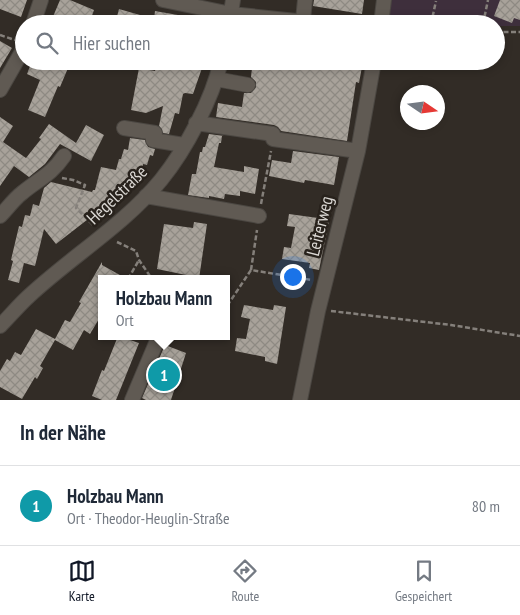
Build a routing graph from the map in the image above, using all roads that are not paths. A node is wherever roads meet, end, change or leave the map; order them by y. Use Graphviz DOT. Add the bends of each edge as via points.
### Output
graph roads {
  1 [pos="41,0"];
  2 [pos="163,0"];
  3 [pos="305,0"];
  4 [pos="384,0"];
  5 [pos="231,13"];
  6 [pos="36,15"];
  7 [pos="252,15"];
  8 [pos="304,15"];
  9 [pos="382,15"];
  10 [pos="15,56"];
  11 [pos="218,70"];
  12 [pos="372,70"];
  13 [pos="216,79"];
  14 [pos="248,85"];
  15 [pos="0,90"];
  16 [pos="196,123"];
  17 [pos="124,128"];
  18 [pos="184,145"];
  19 [pos="358,151"];
  20 [pos="64,156"];
  21 [pos="146,196"];
  22 [pos="0,216"];
  23 [pos="259,216"];
  24 [pos="0,326"];
  25 [pos="157,340"];
  26 [pos="132,400"];
  27 [pos="300,400"];
  1 -- 6 [label="street"];
  2 -- 5 [label="street"];
  3 -- 8 [label="street"];
  4 -- 9 [label="street"];
  5 -- 7 [label="street"];
  10 -- 15 [label="street"];
  11 -- 13 [label="street, Hegelstraße"];
  12 -- 19 [label="street, Leiterweg"];
  13 -- 14 [label="street"];
  13 -- 16 [label="street, Hegelstraße"];
  16 -- 18 [label="street, Hegelstraße"];
  16 -- 19 [label="street" via="274,134 273,139"];
  17 -- 18 [label="street" via="155,134 153,140"];
  18 -- 21 [label="street, Hegelstraße" via="173,164"];
  19 -- 27 [label="street, Leiterweg" via="318,311"];
  20 -- 22 [label="street" via="56,167 20,194"];
  21 -- 23 [label="street"];
  21 -- 24 [label="street, Hegelstraße" via="30,295"];
  25 -- 26 [label="street"];
}
